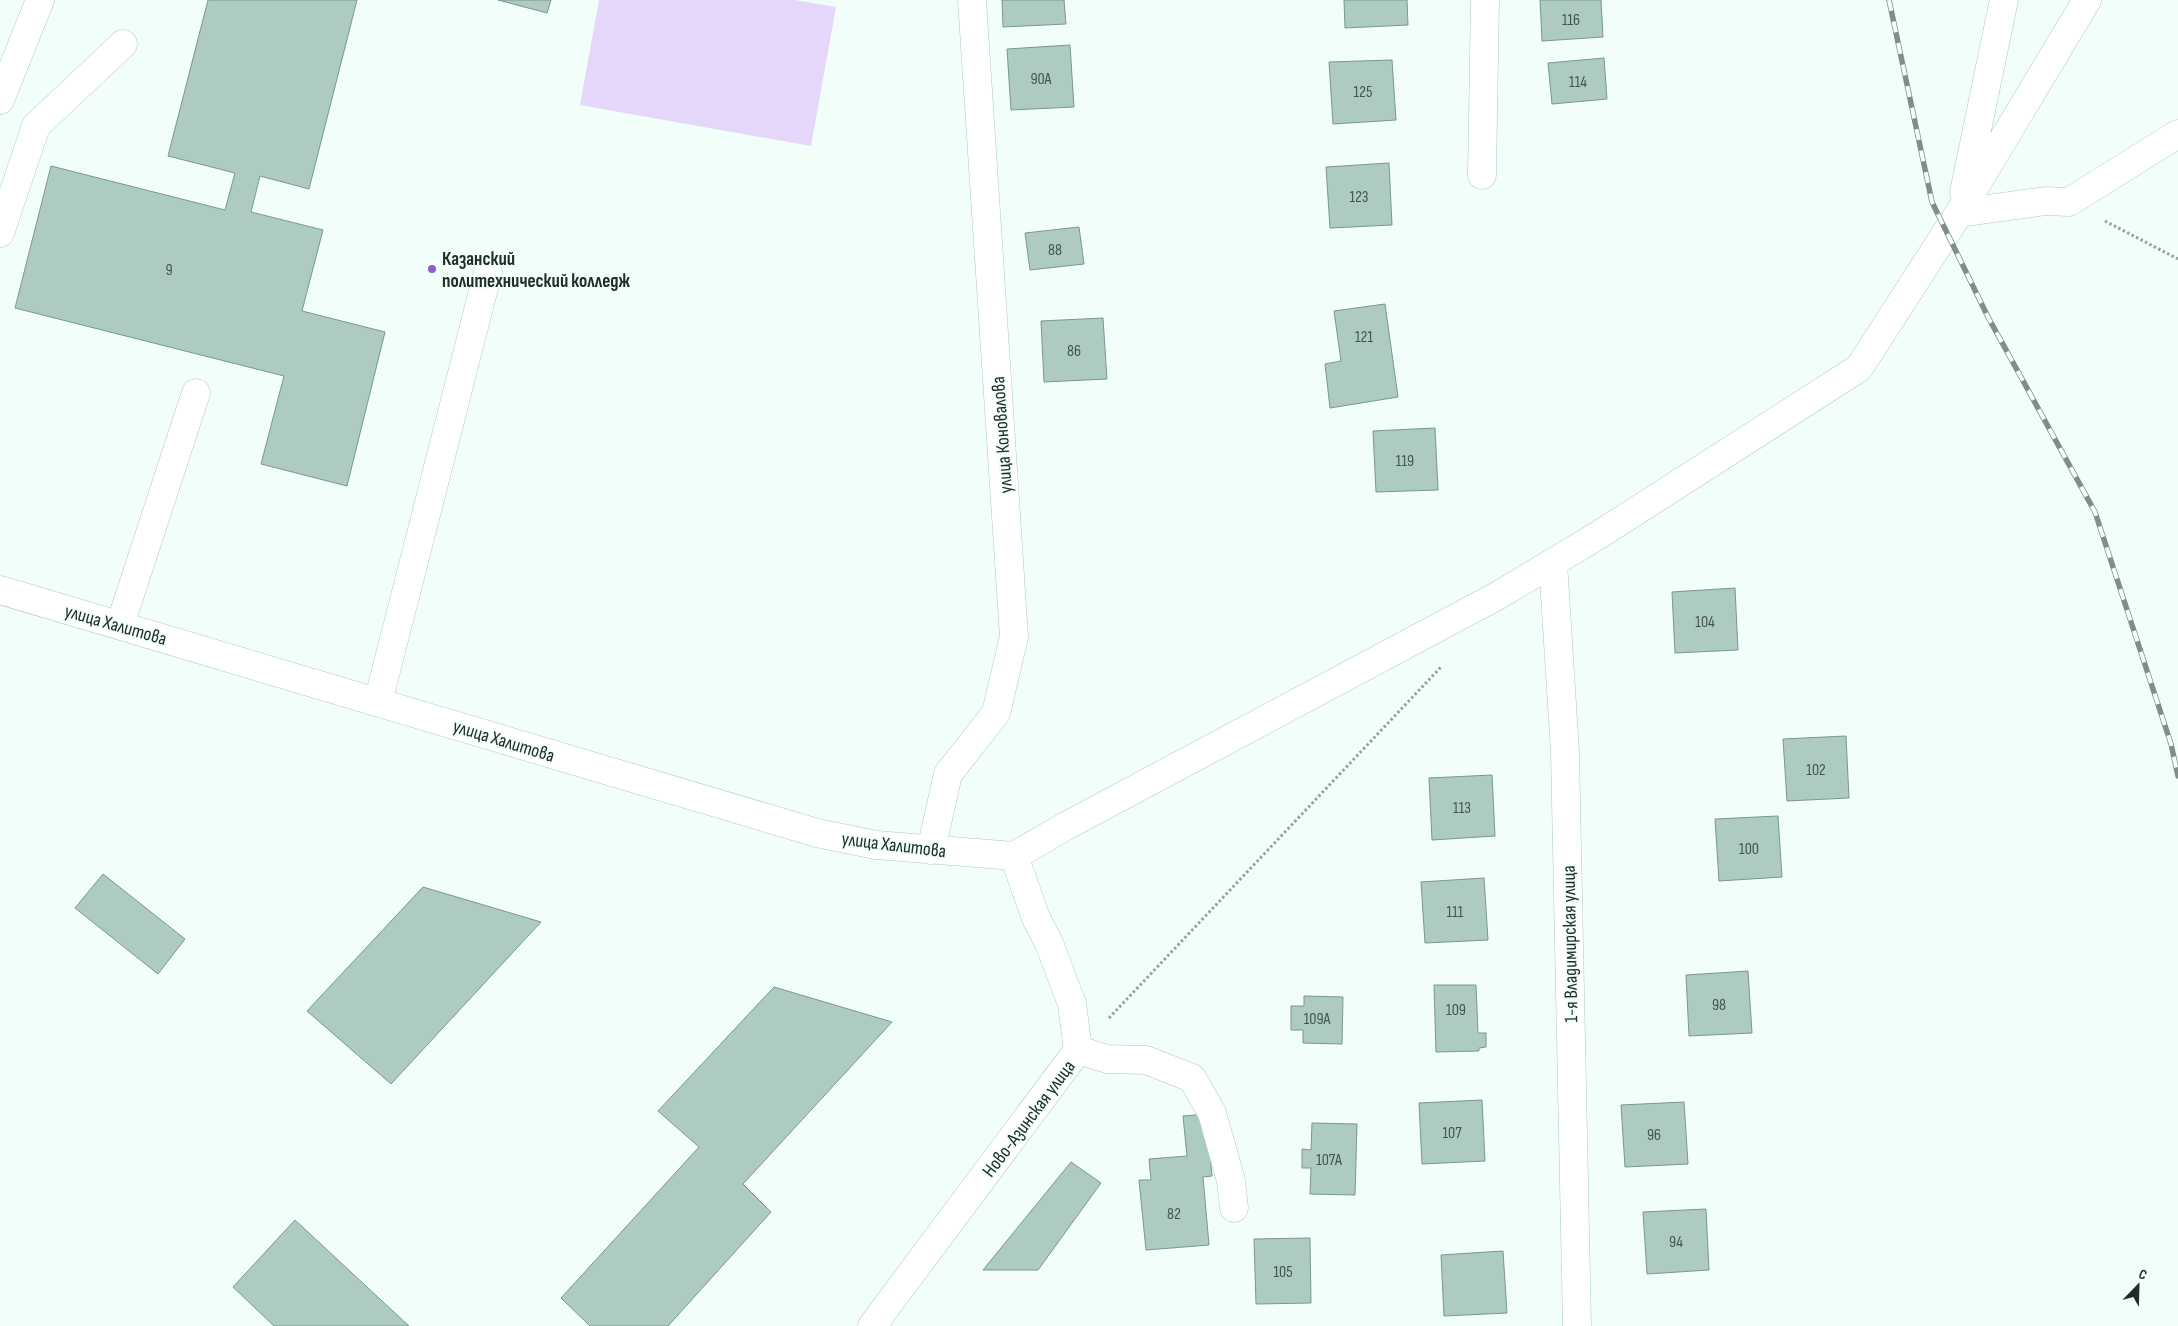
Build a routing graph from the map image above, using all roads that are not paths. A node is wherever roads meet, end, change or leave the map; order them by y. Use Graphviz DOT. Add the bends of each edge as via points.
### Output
graph roads {
  1 [pos="40,0"];
  2 [pos="972,0"];
  3 [pos="1486,0"];
  4 [pos="2004,0"];
  5 [pos="2087,0"];
  6 [pos="123,44"];
  7 [pos="0,100"];
  8 [pos="2178,134"];
  9 [pos="1482,175"];
  10 [pos="1959,213"];
  11 [pos="0,233"];
  12 [pos="488,272"];
  13 [pos="196,393"];
  14 [pos="1553,563"];
  15 [pos="0,591"];
  16 [pos="120,625"];
  17 [pos="378,702"];
  18 [pos="931,850"];
  19 [pos="1014,856"];
  20 [pos="1078,1050"];
  21 [pos="1234,1208"];
  22 [pos="872,1326"];
  23 [pos="1578,1326"];
  1 -- 7 [label="street"];
  2 -- 18 [label="street, улица Коновалова" via="1014,637 996,713 948,774"];
  3 -- 9 [label="street"];
  4 -- 10 [label="street"];
  5 -- 10 [label="street"];
  6 -- 11 [label="street" via="36,126"];
  8 -- 10 [label="street" via="2069,202 2046,201"];
  10 -- 14 [label="street" via="1859,368"];
  12 -- 17 [label="street"];
  13 -- 16 [label="street"];
  14 -- 19 [label="street"];
  14 -- 23 [label="street, 1-я Владимирская улица" via="1565,752"];
  15 -- 16 [label="street, улица Халитова"];
  16 -- 17 [label="street, улица Халитова"];
  17 -- 18 [label="street, улица Халитова" via="818,833 876,845"];
  18 -- 19 [label="street, улица Халитова"];
  19 -- 20 [label="street, Ново-Азинская улица" via="1072,1004"];
  20 -- 21 [label="street" via="1107,1059 1146,1060 1192,1078 1212,1113"];
  20 -- 22 [label="street, Ново-Азинская улица"];
}
